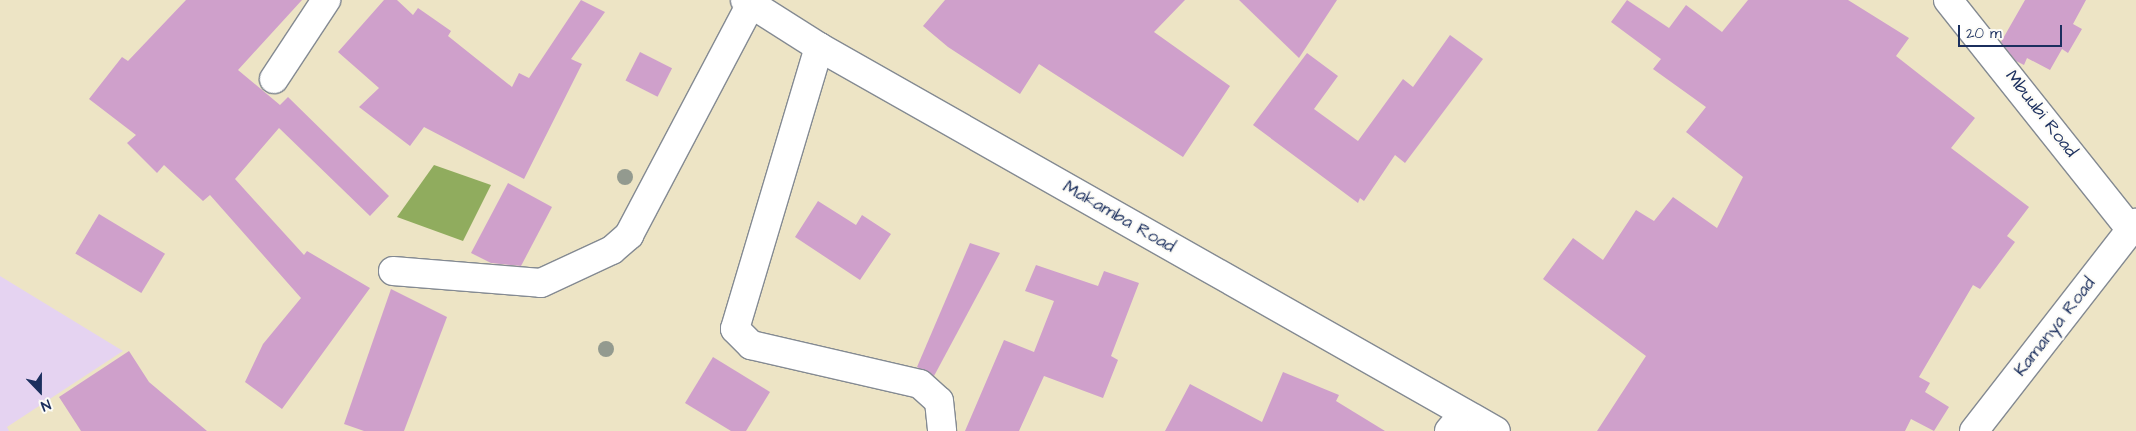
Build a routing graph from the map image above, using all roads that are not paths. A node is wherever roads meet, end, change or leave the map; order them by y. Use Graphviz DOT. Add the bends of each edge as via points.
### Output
graph roads {
  1 [pos="326,0"];
  2 [pos="1948,0"];
  3 [pos="748,2"];
  4 [pos="818,47"];
  5 [pos="274,79"];
  6 [pos="2133,226"];
  7 [pos="393,271"];
  8 [pos="1457,422"];
  9 [pos="942,431"];
  10 [pos="1496,431"];
  11 [pos="1974,431"];
  1 -- 5 [label="street"];
  2 -- 6 [label="street, Mbuubi Road"];
  3 -- 4 [label="street, Makamba Road"];
  3 -- 7 [label="street" via="629,235 612,250 541,283"];
  4 -- 8 [label="street, Makamba Road"];
  4 -- 9 [label="street" via="735,329 752,345 920,384 939,401"];
  6 -- 11 [label="street, Kamanya Road"];
  8 -- 10 [label="street, Makamba Road"];
}
